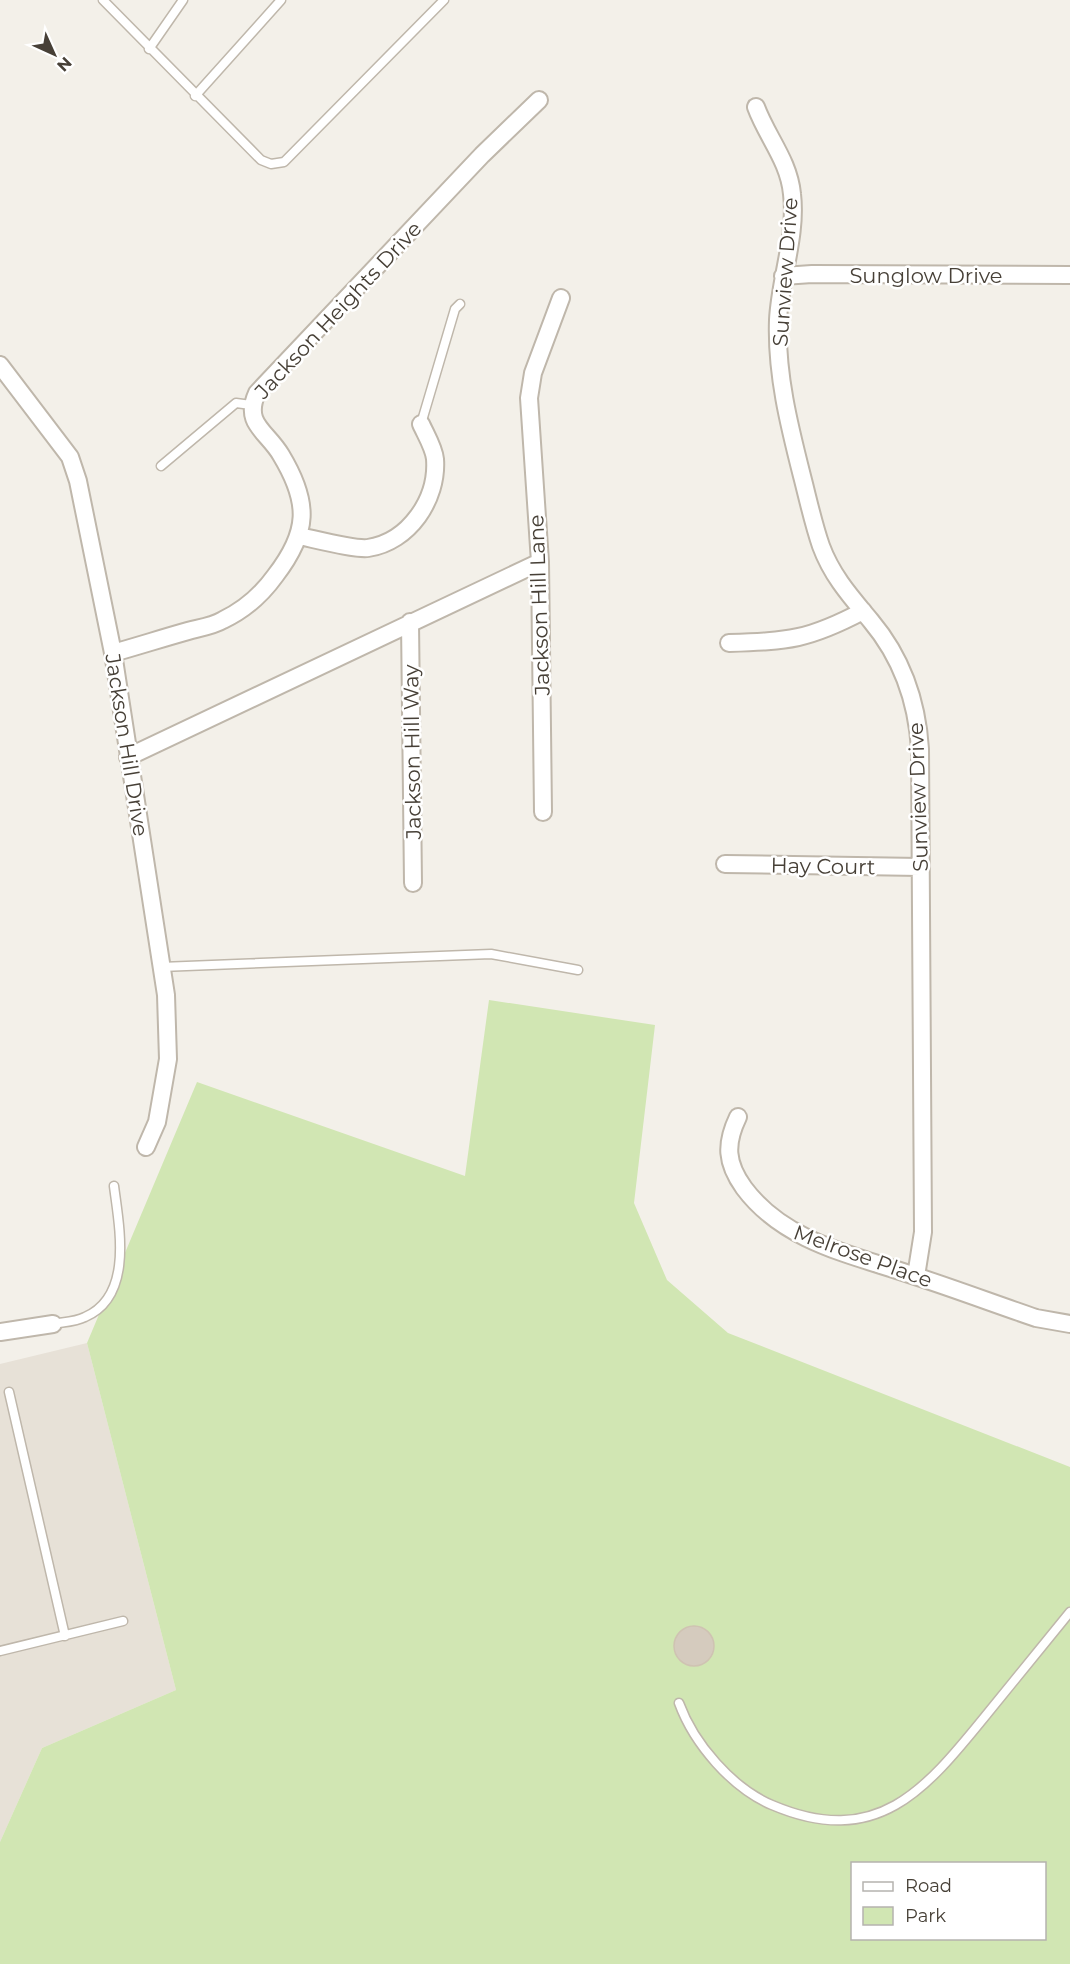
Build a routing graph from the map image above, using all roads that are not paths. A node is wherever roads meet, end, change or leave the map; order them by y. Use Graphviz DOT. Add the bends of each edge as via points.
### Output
graph roads {
  1 [pos="103,0"];
  2 [pos="183,0"];
  3 [pos="280,0"];
  4 [pos="444,0"];
  5 [pos="149,49"];
  6 [pos="195,96"];
  7 [pos="539,100"];
  8 [pos="756,107"];
  9 [pos="1070,275"];
  10 [pos="783,276"];
  11 [pos="561,298"];
  12 [pos="460,304"];
  13 [pos="0,366"];
  14 [pos="251,405"];
  15 [pos="422,424"];
  16 [pos="161,466"];
  17 [pos="300,536"];
  18 [pos="540,562"];
  19 [pos="863,611"];
  20 [pos="410,622"];
  21 [pos="729,643"];
  22 [pos="113,653"];
  23 [pos="128,757"];
  24 [pos="543,812"];
  25 [pos="725,864"];
  26 [pos="920,867"];
  27 [pos="413,882"];
  28 [pos="161,967"];
  29 [pos="578,970"];
  30 [pos="738,1117"];
  31 [pos="146,1147"];
  32 [pos="114,1186"];
  33 [pos="916,1276"];
  34 [pos="52,1324"];
  35 [pos="1070,1324"];
  36 [pos="0,1332"];
  37 [pos="9,1392"];
  38 [pos="1070,1612"];
  39 [pos="123,1621"];
  40 [pos="65,1636"];
  41 [pos="0,1652"];
  42 [pos="679,1703"];
  1 -- 5 [label="lane"];
  2 -- 5 [label="lane"];
  3 -- 6 [label="lane"];
  4 -- 6 [label="lane" via="284,162 270,164 261,160"];
  5 -- 6 [label="lane"];
  7 -- 14 [label="street, Jackson Heights Drive" via="264,386"];
  8 -- 10 [label="street, Sunview Drive" via="784,162 792,193 792,232"];
  9 -- 10 [label="street, Sunglow Drive"];
  10 -- 19 [label="street, Sunview Drive" via="778,338 789,425 821,546 837,579"];
  11 -- 18 [label="street, Jackson Hill Lane" via="533,373 529,398"];
  12 -- 15 [label="lane" via="455,309"];
  13 -- 22 [label="street, Jackson Hill Drive" via="69,458 78,481"];
  14 -- 16 [label="lane" via="236,403"];
  14 -- 17 [label="street, Jackson Heights Drive" via="254,422 280,452 297,483 302,509"];
  15 -- 17 [label="street" via="435,457 434,475 427,502 405,530 367,549"];
  17 -- 22 [label="street, Jackson Heights Drive" via="292,554 262,594 223,621"];
  18 -- 20 [label="street"];
  18 -- 24 [label="street, Jackson Hill Lane"];
  19 -- 21 [label="street" via="821,633 800,639"];
  19 -- 26 [label="street, Sunview Drive" via="895,656 915,706 920,749"];
  20 -- 23 [label="street"];
  20 -- 27 [label="street, Jackson Hill Way"];
  22 -- 23 [label="street, Jackson Hill Drive"];
  23 -- 28 [label="street, Jackson Hill Drive"];
  25 -- 26 [label="street, Hay Court"];
  26 -- 33 [label="street, Sunview Drive" via="923,1232"];
  28 -- 29 [label="lane" via="491,954"];
  28 -- 31 [label="street, Jackson Hill Drive" via="168,1059 157,1122"];
  30 -- 33 [label="street, Melrose Place" via="730,1134 729,1164 765,1213 812,1241"];
  32 -- 34 [label="lane" via="122,1231 113,1287 102,1304 86,1317"];
  33 -- 35 [label="street, Melrose Place" via="1036,1318"];
  34 -- 36 [label="street"];
  37 -- 40 [label="lane"];
  38 -- 42 [label="lane" via="932,1780 894,1807 865,1816 809,1817 749,1792 700,1742"];
  39 -- 40 [label="lane"];
  40 -- 41 [label="lane"];
}
